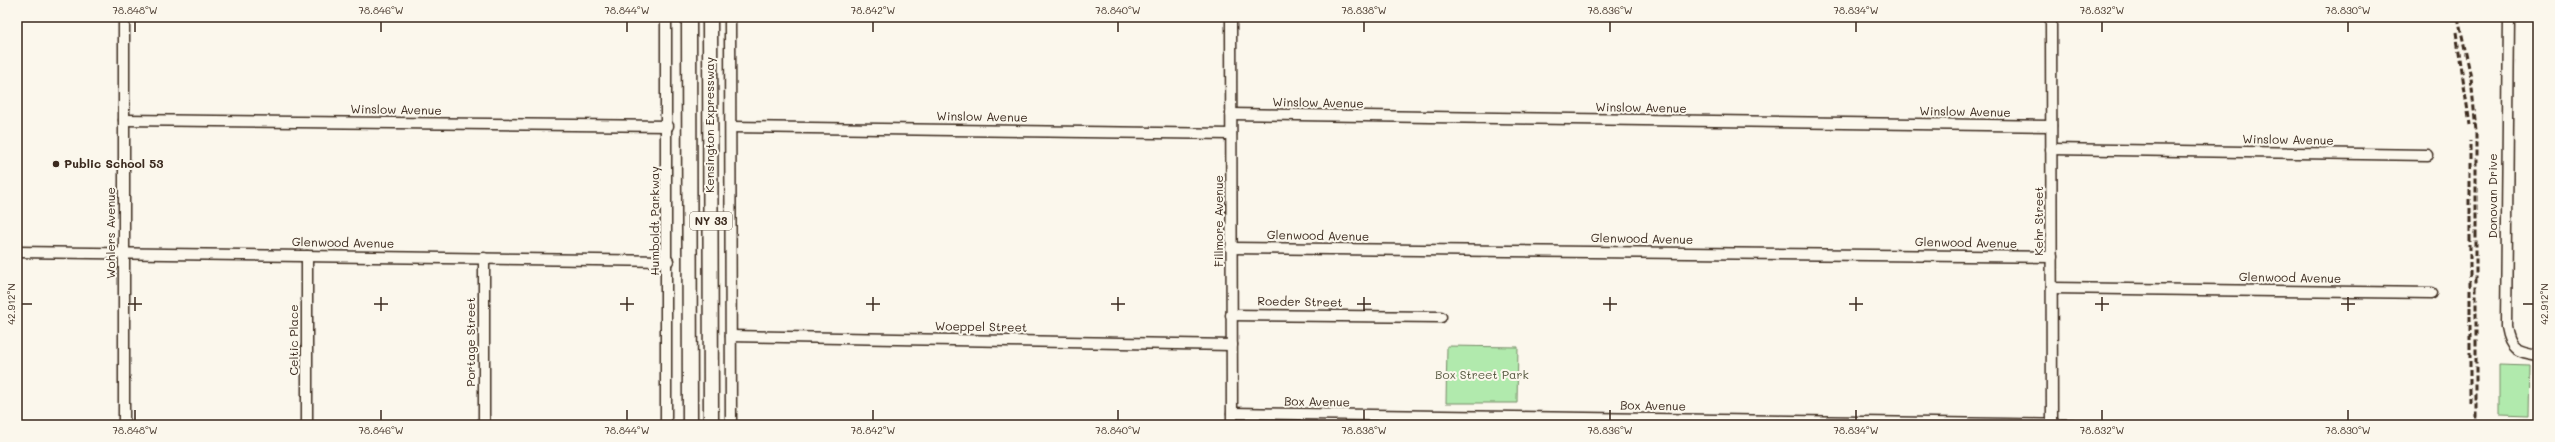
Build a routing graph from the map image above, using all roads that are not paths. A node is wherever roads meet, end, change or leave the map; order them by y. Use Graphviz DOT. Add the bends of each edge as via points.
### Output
graph roads {
  1 [pos="124,17"];
  2 [pos="666,17"];
  3 [pos="689,17"];
  4 [pos="710,17"];
  5 [pos="730,17"];
  6 [pos="1231,17"];
  7 [pos="2051,17"];
  8 [pos="2509,17"];
  9 [pos="1231,114"];
  10 [pos="124,120"];
  11 [pos="668,126"];
  12 [pos="2051,126"];
  13 [pos="731,127"];
  14 [pos="1232,134"];
  15 [pos="2051,149"];
  16 [pos="2428,155"];
  17 [pos="1232,248"];
  18 [pos="17,252"];
  19 [pos="124,252"];
  20 [pos="307,256"];
  21 [pos="2052,257"];
  22 [pos="484,258"];
  23 [pos="668,261"];
  24 [pos="2052,288"];
  25 [pos="2432,293"];
  26 [pos="1232,315"];
  27 [pos="1441,317"];
  28 [pos="730,336"];
  29 [pos="1232,345"];
  30 [pos="2538,355"];
  31 [pos="1232,414"];
  32 [pos="124,425"];
  33 [pos="307,425"];
  34 [pos="484,425"];
  35 [pos="666,425"];
  36 [pos="690,425"];
  37 [pos="711,425"];
  38 [pos="731,425"];
  39 [pos="1232,425"];
  40 [pos="2052,425"];
  41 [pos="2073,425"];
  1 -- 10 [label="street, Wohlers Avenue"];
  2 -- 11 [label="street, Humboldt Parkway"];
  3 -- 36 [label="highway, Kensington Expressway / NY 33"];
  4 -- 37 [label="highway, Kensington Expressway / NY 33"];
  5 -- 13 [label="street"];
  6 -- 9 [label="street, Fillmore Avenue"];
  7 -- 12 [label="street, Kehr Street"];
  8 -- 30 [label="street, Donovan Drive" via="2506,326 2508,341 2516,350"];
  9 -- 12 [label="street, Winslow Avenue"];
  9 -- 14 [label="street, Fillmore Avenue"];
  10 -- 11 [label="street, Winslow Avenue"];
  10 -- 19 [label="street, Wohlers Avenue"];
  11 -- 23 [label="street, Humboldt Parkway"];
  12 -- 15 [label="street, Kehr Street"];
  13 -- 14 [label="street, Winslow Avenue"];
  13 -- 28 [label="street"];
  14 -- 17 [label="street, Fillmore Avenue"];
  15 -- 16 [label="street, Winslow Avenue"];
  15 -- 21 [label="street, Kehr Street"];
  17 -- 21 [label="street, Glenwood Avenue"];
  17 -- 26 [label="street, Fillmore Avenue"];
  18 -- 19 [label="street, Glenwood Avenue"];
  19 -- 20 [label="street, Glenwood Avenue"];
  19 -- 32 [label="street, Wohlers Avenue"];
  20 -- 22 [label="street, Glenwood Avenue"];
  20 -- 33 [label="street, Celtic Place"];
  21 -- 24 [label="street, Kehr Street"];
  22 -- 23 [label="street, Glenwood Avenue"];
  22 -- 34 [label="street, Portage Street"];
  23 -- 35 [label="street, Humboldt Parkway"];
  24 -- 25 [label="street, Glenwood Avenue"];
  24 -- 40 [label="street, Kehr Street"];
  26 -- 27 [label="street, Roeder Street"];
  26 -- 29 [label="street, Fillmore Avenue"];
  28 -- 29 [label="street, Woeppel Street"];
  28 -- 38 [label="street"];
  29 -- 31 [label="street, Fillmore Avenue"];
  31 -- 39 [label="street, Fillmore Avenue"];
  31 -- 40 [label="street, Box Avenue"];
  40 -- 41 [label="street, Box Avenue"];
}
